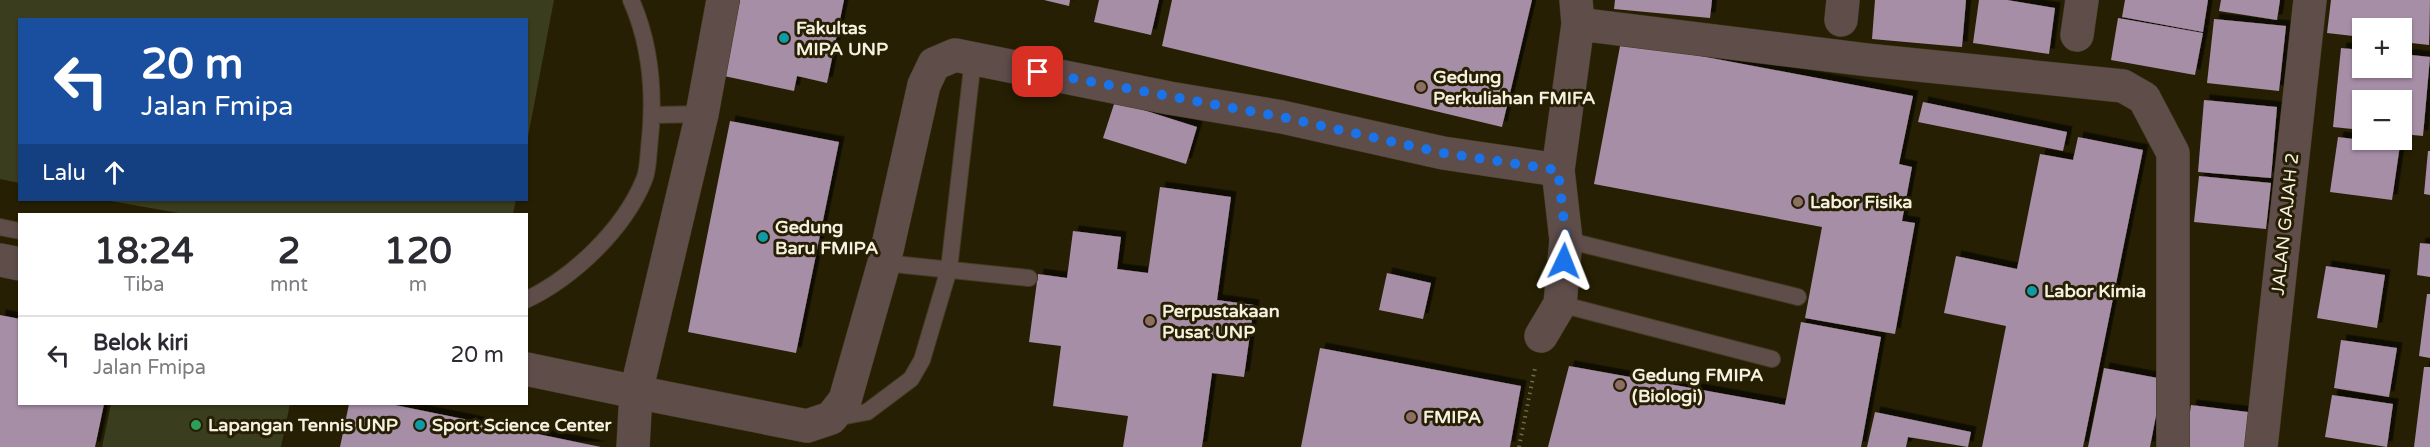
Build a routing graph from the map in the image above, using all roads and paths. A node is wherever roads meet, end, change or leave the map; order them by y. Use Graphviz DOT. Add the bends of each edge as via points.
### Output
graph roads {
  1 [pos="632,0"];
  2 [pos="723,0"];
  3 [pos="2082,0"];
  4 [pos="2310,0"];
  5 [pos="1577,12"];
  6 [pos="2078,35"];
  7 [pos="973,59"];
  8 [pos="702,114"];
  9 [pos="653,115"];
  10 [pos="1558,170"];
  11 [pos="0,227"];
  12 [pos="18,231"];
  13 [pos="1566,240"];
  14 [pos="0,260"];
  15 [pos="885,263"];
  16 [pos="18,264"];
  17 [pos="949,269"];
  18 [pos="1029,278"];
  19 [pos="1798,297"];
  20 [pos="528,299"];
  21 [pos="1560,304"];
  22 [pos="1541,336"];
  23 [pos="1772,359"];
  24 [pos="528,369"];
  25 [pos="636,392"];
  26 [pos="831,418"];
  27 [pos="633,447"];
  28 [pos="1519,447"];
  29 [pos="2173,447"];
  30 [pos="2260,447"];
  1 -- 9 [label="lane" via="642,26"];
  2 -- 8 [label="street"];
  3 -- 6 [label="street"];
  4 -- 30 [label="street, JALAN GAJAH 2"];
  5 -- 10 [label="street"];
  5 -- 29 [label="street" via="1868,60 2122,86 2144,98 2173,153"];
  7 -- 10 [label="street" via="1282,117 1443,153"];
  7 -- 15 [label="street" via="955,55 934,64 924,85"];
  7 -- 17 [label="lane"];
  8 -- 9 [label="lane"];
  8 -- 25 [label="street"];
  9 -- 20 [label="lane" via="645,179 625,216 574,268"];
  10 -- 13 [label="street"];
  11 -- 12 [label="lane"];
  13 -- 19 [label="lane"];
  13 -- 21 [label="street"];
  14 -- 16 [label="street"];
  15 -- 17 [label="lane"];
  15 -- 26 [label="street" via="845,400"];
  17 -- 18 [label="lane"];
  17 -- 26 [label="lane" via="922,360 911,379 867,412"];
  21 -- 22 [label="street"];
  21 -- 23 [label="lane"];
  22 -- 28 [label="path"];
  24 -- 25 [label="street"];
  25 -- 26 [label="street" via="807,426"];
  25 -- 27 [label="street"];
}
